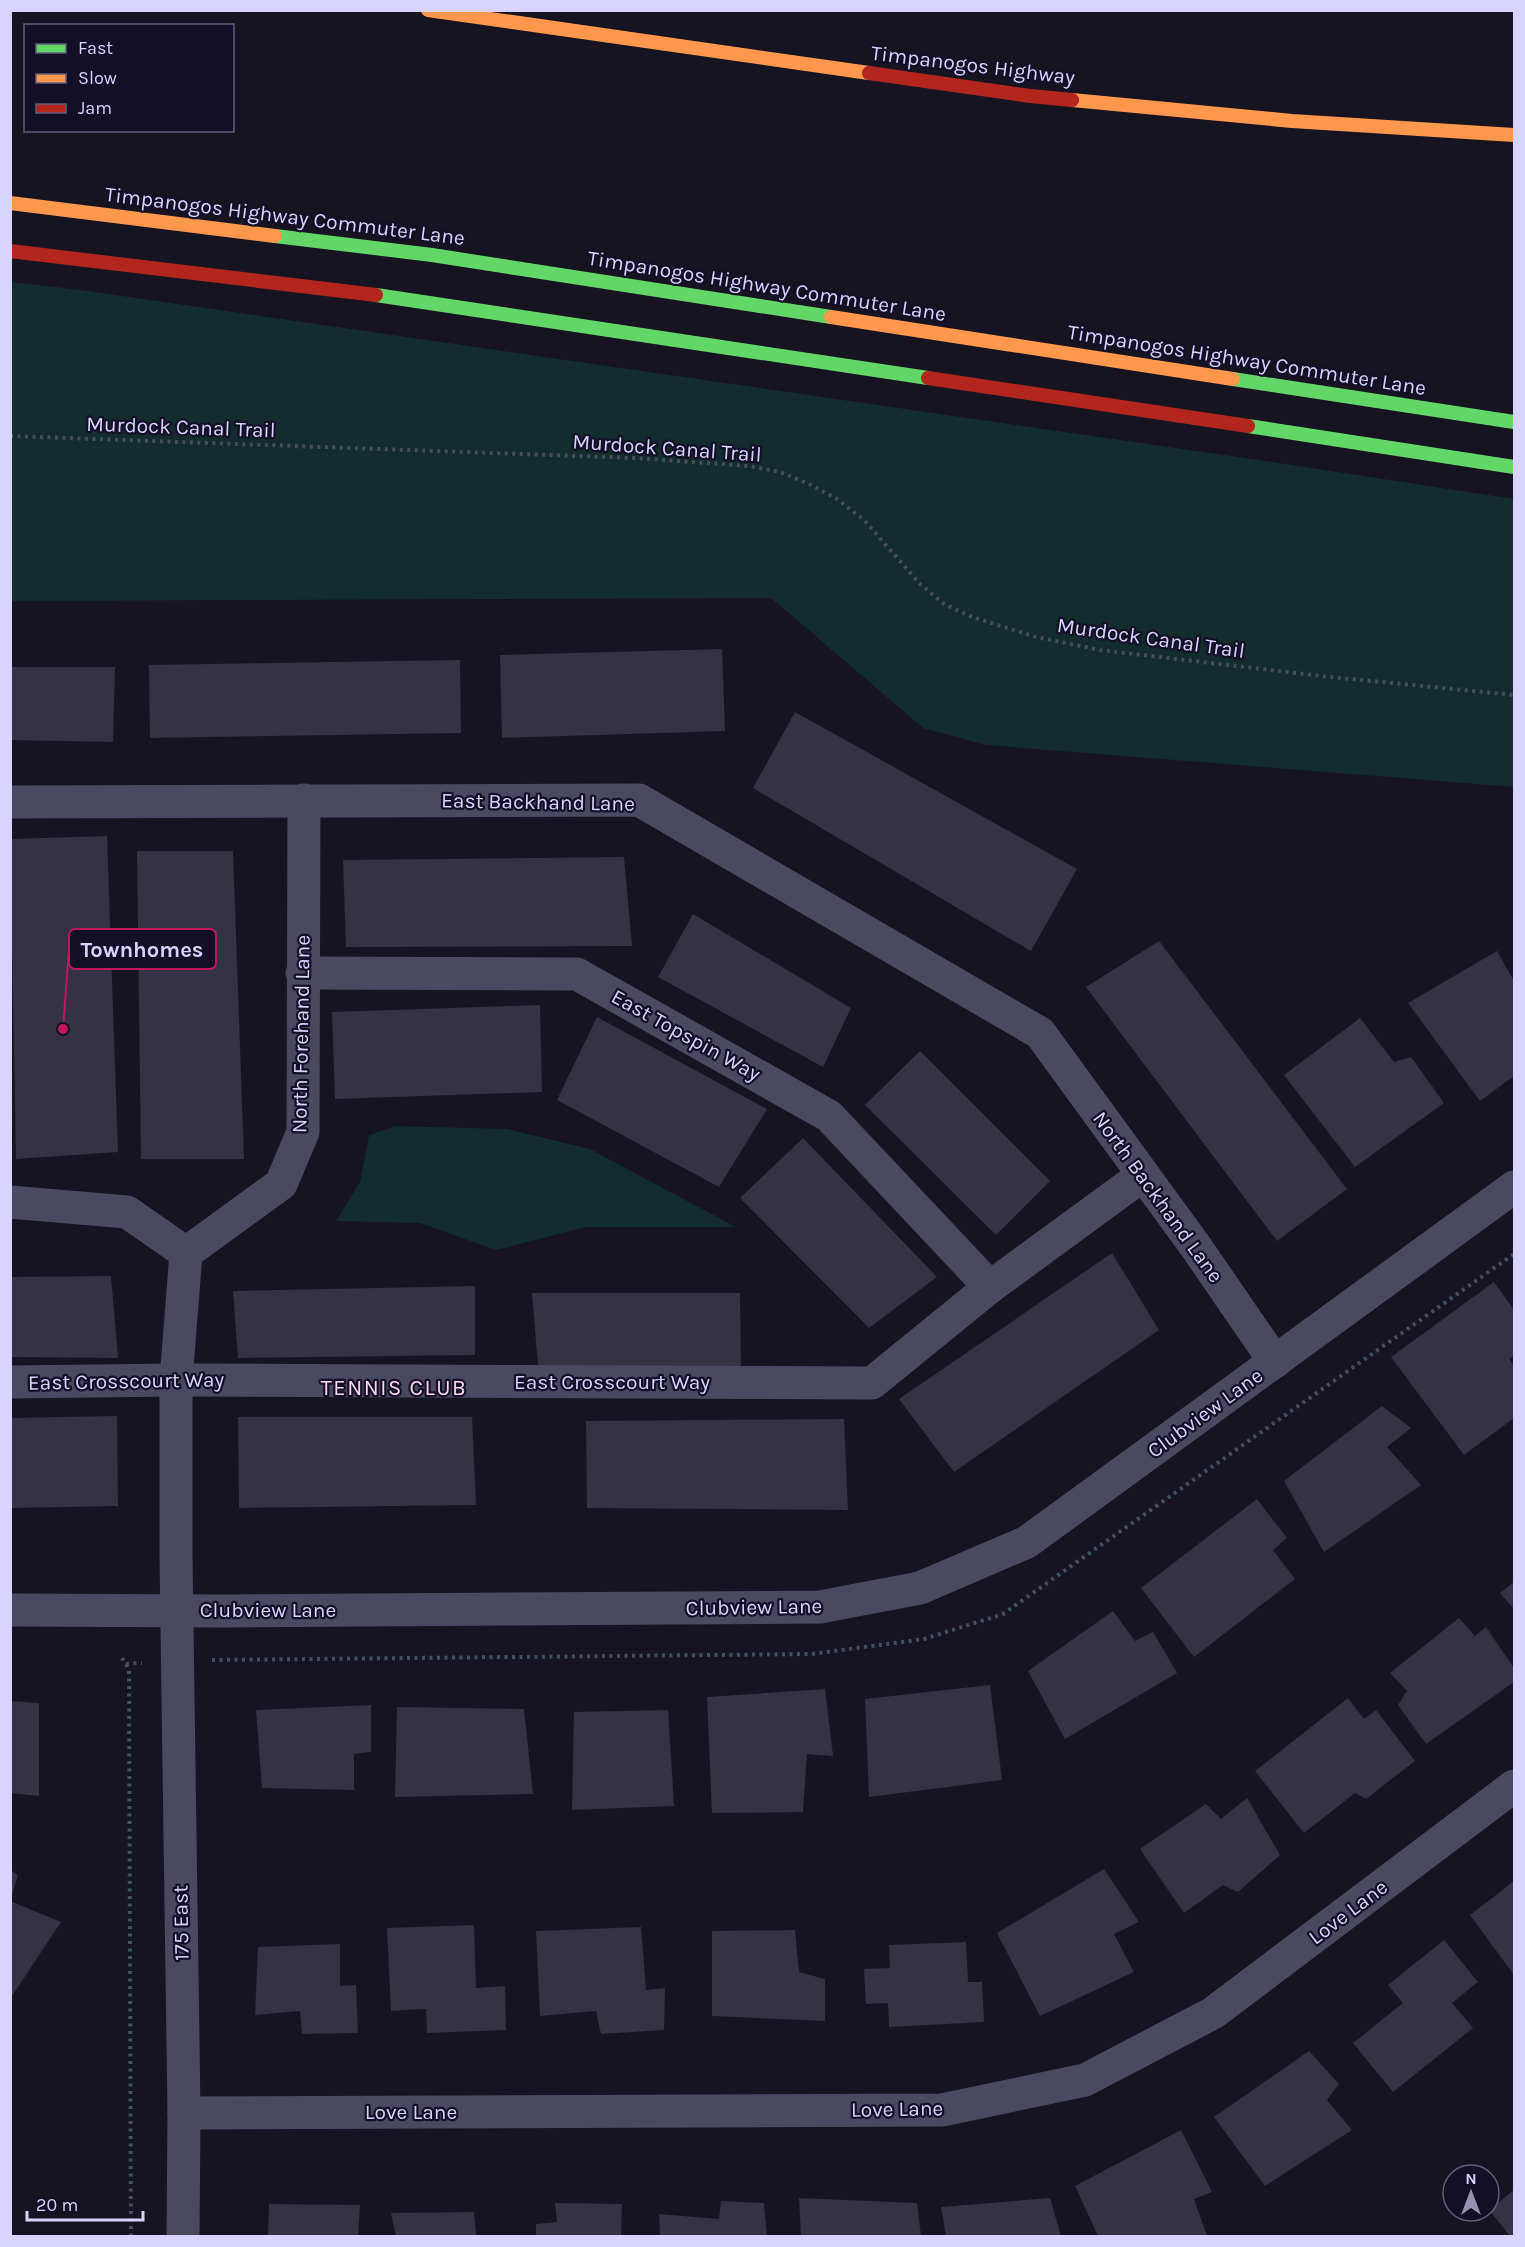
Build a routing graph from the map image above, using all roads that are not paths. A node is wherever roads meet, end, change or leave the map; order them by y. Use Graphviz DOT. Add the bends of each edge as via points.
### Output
graph roads {
  1 [pos="428,10"];
  2 [pos="1515,135"];
  3 [pos="10,203"];
  4 [pos="10,251"];
  5 [pos="1515,422"];
  6 [pos="1515,467"];
  7 [pos="304,800"];
  8 [pos="10,802"];
  9 [pos="302,973"];
  10 [pos="1040,1033"];
  11 [pos="1143,1175"];
  12 [pos="1515,1187"];
  13 [pos="10,1202"];
  14 [pos="186,1253"];
  15 [pos="990,1287"];
  16 [pos="1275,1362"];
  17 [pos="176,1380"];
  18 [pos="10,1382"];
  19 [pos="10,1610"];
  20 [pos="177,1610"];
  21 [pos="1515,1786"];
  22 [pos="184,2113"];
  23 [pos="183,2236"];
  1 -- 2 [label="main road, Timpanogos Highway" via="1030,96 1292,121"];
  3 -- 5 [label="main road, Timpanogos Highway Commuter Lane" via="432,255"];
  4 -- 6 [label="main road" via="419,300"];
  7 -- 8 [label="street, East Backhand Lane"];
  7 -- 9 [label="street, North Forehand Lane"];
  7 -- 10 [label="street, East Backhand Lane" via="639,800"];
  9 -- 14 [label="street, North Forehand Lane" via="303,1132 281,1184"];
  9 -- 15 [label="street, East Topspin Way" via="577,974 829,1116"];
  10 -- 11 [label="street, North Backhand Lane"];
  11 -- 15 [label="street, East Crosscourt Way"];
  11 -- 16 [label="street, North Backhand Lane"];
  12 -- 16 [label="street, Clubview Lane"];
  13 -- 14 [label="street" via="127,1212"];
  14 -- 17 [label="street"];
  15 -- 17 [label="street, East Crosscourt Way" via="872,1383"];
  16 -- 20 [label="street, Clubview Lane" via="1027,1542 921,1588 820,1607"];
  17 -- 18 [label="street, East Crosscourt Way"];
  17 -- 20 [label="street"];
  19 -- 20 [label="street, Clubview Lane"];
  20 -- 22 [label="street, 175 East"];
  21 -- 22 [label="street, Love Lane" via="1213,2013 1085,2080 942,2110"];
  22 -- 23 [label="street, 175 East"];
}
